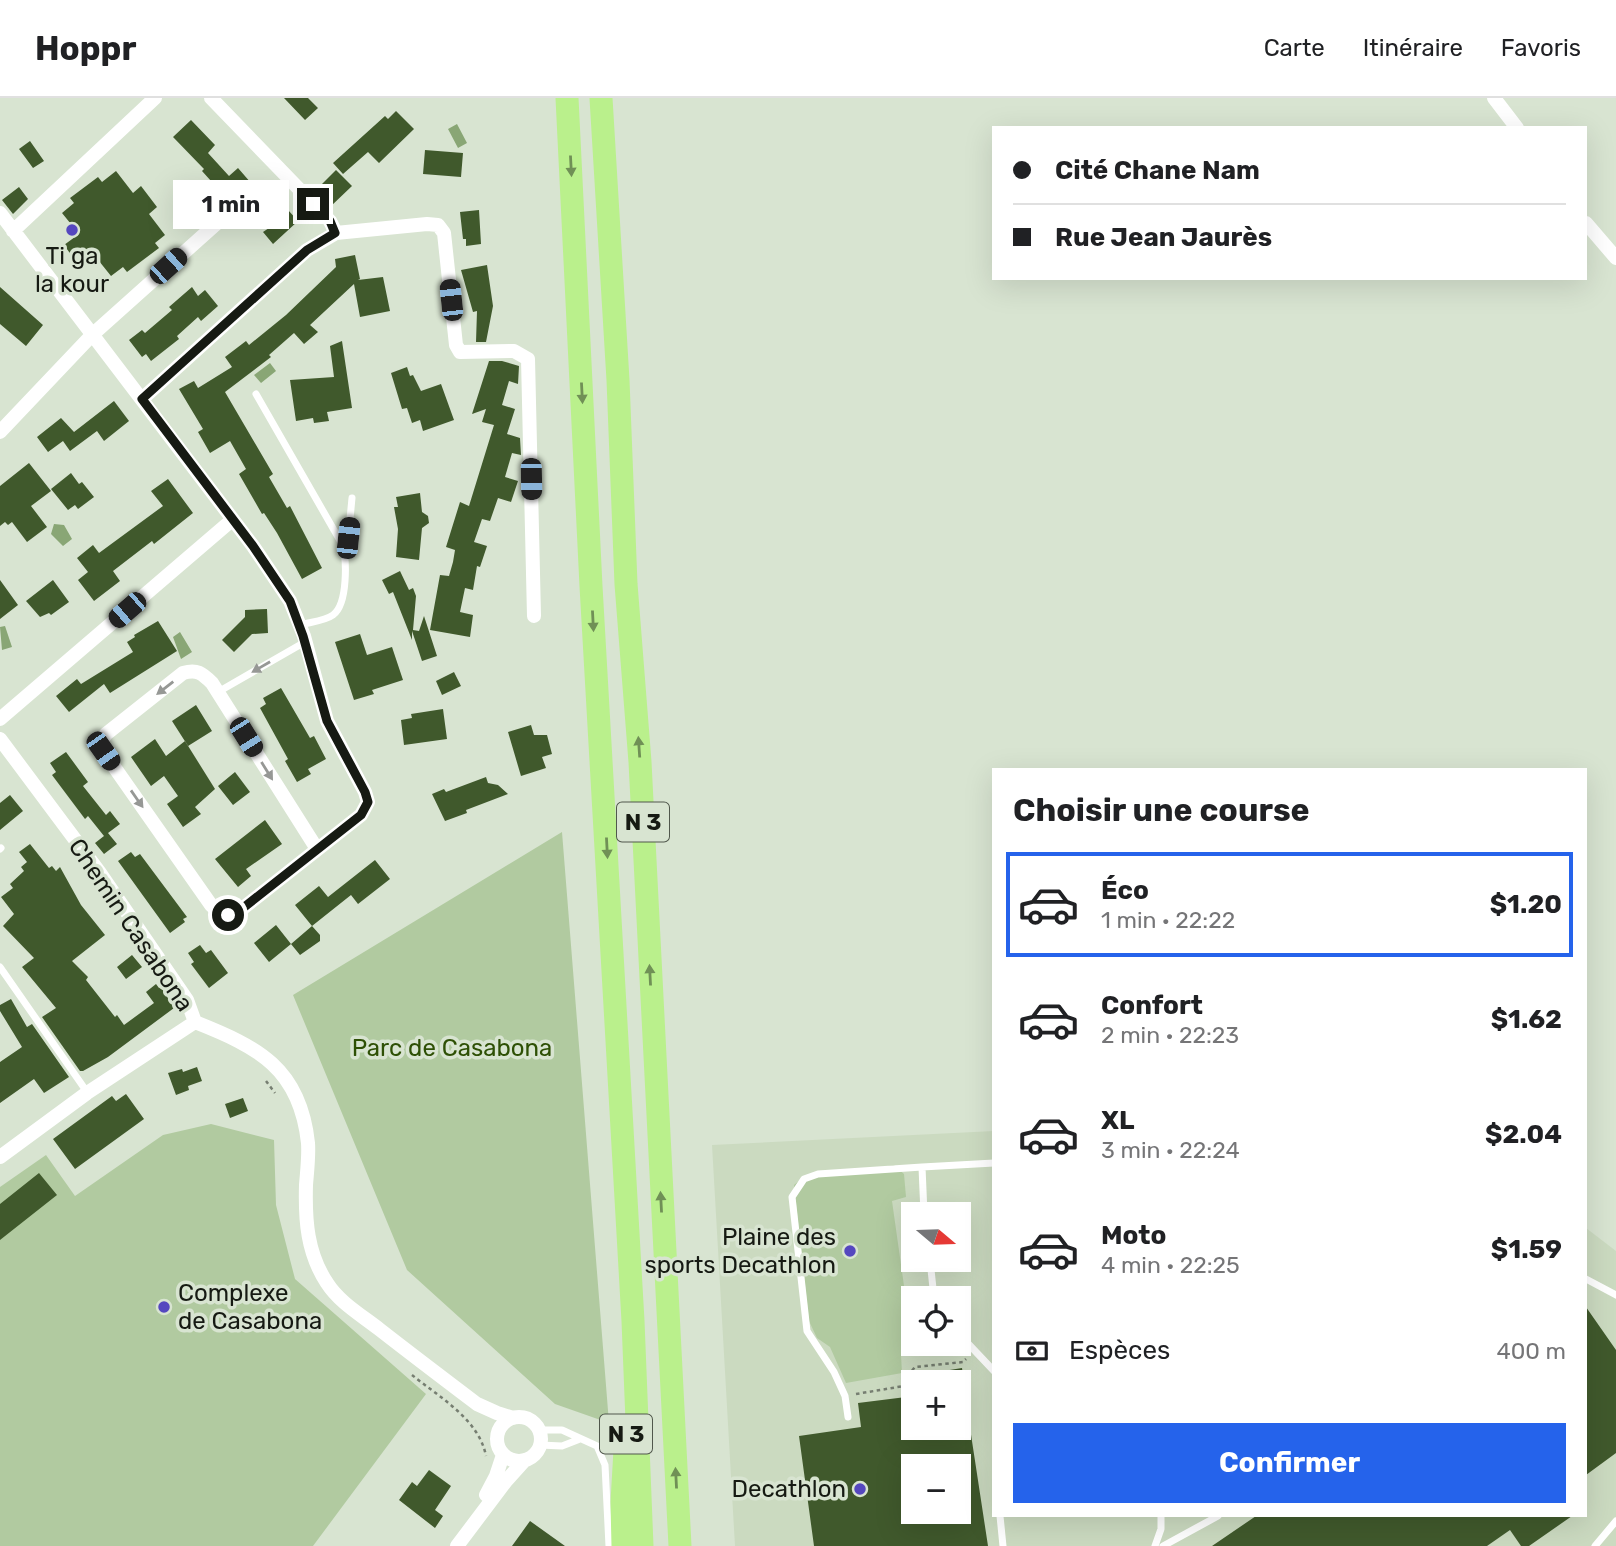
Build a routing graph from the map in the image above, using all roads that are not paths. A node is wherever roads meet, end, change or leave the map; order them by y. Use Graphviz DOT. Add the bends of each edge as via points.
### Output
graph roads {
  1 [pos="155,98"];
  2 [pos="211,98"];
  3 [pos="567,98"];
  4 [pos="601,98"];
  5 [pos="1494,98"];
  6 [pos="1515,126"];
  7 [pos="0,213"];
  8 [pos="226,215"];
  9 [pos="1587,224"];
  10 [pos="13,231"];
  11 [pos="335,233"];
  12 [pos="1616,258"];
  13 [pos="92,335"];
  14 [pos="256,394"];
  15 [pos="142,399"];
  16 [pos="0,432"];
  17 [pos="352,498"];
  18 [pos="232,520"];
  19 [pos="346,557"];
  20 [pos="534,616"];
  21 [pos="300,625"];
  22 [pos="305,642"];
  23 [pos="218,692"];
  24 [pos="0,719"];
  25 [pos="0,739"];
  26 [pos="317,849"];
  27 [pos="2,973"];
  28 [pos="195,1023"];
  29 [pos="88,1093"];
  30 [pos="0,1157"];
  31 [pos="992,1163"];
  32 [pos="922,1167"];
  33 [pos="923,1202"];
  34 [pos="1587,1280"];
  35 [pos="1616,1295"];
  36 [pos="633,1321"];
  37 [pos="971,1345"];
  38 [pos="992,1369"];
  39 [pos="477,1404"];
  40 [pos="848,1417"];
  41 [pos="513,1418"];
  42 [pos="539,1430"];
  43 [pos="497,1433"];
  44 [pos="580,1439"];
  45 [pos="540,1445"];
  46 [pos="503,1455"];
  47 [pos="524,1461"];
  48 [pos="1000,1517"];
  49 [pos="1161,1517"];
  50 [pos="1216,1517"];
  51 [pos="1616,1521"];
  52 [pos="448,1546"];
  53 [pos="457,1546"];
  54 [pos="609,1546"];
  55 [pos="623,1546"];
  56 [pos="642,1546"];
  57 [pos="680,1546"];
  58 [pos="1003,1546"];
  59 [pos="1155,1546"];
  60 [pos="1163,1546"];
  61 [pos="1595,1546"];
  1 -- 10 [label="street"];
  2 -- 11 [label="street" via="330,221"];
  3 -- 36 [label="highway, N 3, one-way"];
  57 -- 4 [label="highway, N 3, one-way"];
  5 -- 6 [label="street"];
  7 -- 10 [label="street"];
  8 -- 13 [label="street"];
  9 -- 12 [label="street"];
  10 -- 13 [label="street"];
  11 -- 15 [label="street" via="307,250"];
  11 -- 20 [label="street" via="438,225 444,233 460,352 514,351 528,359"];
  13 -- 15 [label="street"];
  13 -- 16 [label="street"];
  14 -- 19 [label="lane"];
  15 -- 18 [label="street"];
  17 -- 19 [label="lane"];
  18 -- 21 [label="street" via="290,601"];
  18 -- 24 [label="street"];
  19 -- 21 [label="lane" via="340,607 332,616"];
  21 -- 22 [label="street"];
  22 -- 23 [label="lane, one-way"];
  22 -- 26 [label="street" via="327,721 368,802 361,815"];
  23 -- 26 [label="street, one-way"];
  23 -- 26 [label="street, one-way" via="203,674 183,673 106,734 101,742 103,751 218,912 238,912"];
  25 -- 28 [label="street, Chemin Casabona" via="100,873 187,1000"];
  27 -- 29 [label="lane"];
  28 -- 29 [label="street, Chemin Casabona"];
  28 -- 39 [label="street" via="247,1044 267,1058 297,1099 308,1143 308,1238 327,1284"];
  29 -- 30 [label="street, Chemin Casabona"];
  31 -- 32 [label="lane"];
  32 -- 33 [label="lane"];
  32 -- 40 [label="lane" via="818,1174 804,1179 792,1197 807,1331 845,1395"];
  34 -- 35 [label="lane"];
  36 -- 55 [label="highway, N 3"];
  36 -- 56 [label="highway, N 3"];
  37 -- 38 [label="lane"];
  39 -- 41 [label="street"];
  39 -- 43 [label="street"];
  41 -- 42 [label="street" via="528,1419"];
  41 -- 43 [label="street"];
  42 -- 44 [label="lane" via="562,1430"];
  42 -- 45 [label="street"];
  43 -- 46 [label="street"];
  44 -- 45 [label="lane" via="562,1446"];
  44 -- 54 [label="lane" via="597,1446 605,1465"];
  45 -- 47 [label="street"];
  46 -- 47 [label="street"];
  46 -- 52 [label="street" via="486,1494"];
  47 -- 53 [label="street"];
  48 -- 58 [label="lane"];
  49 -- 59 [label="lane"];
  50 -- 60 [label="lane"];
  51 -- 61 [label="lane"];
}
